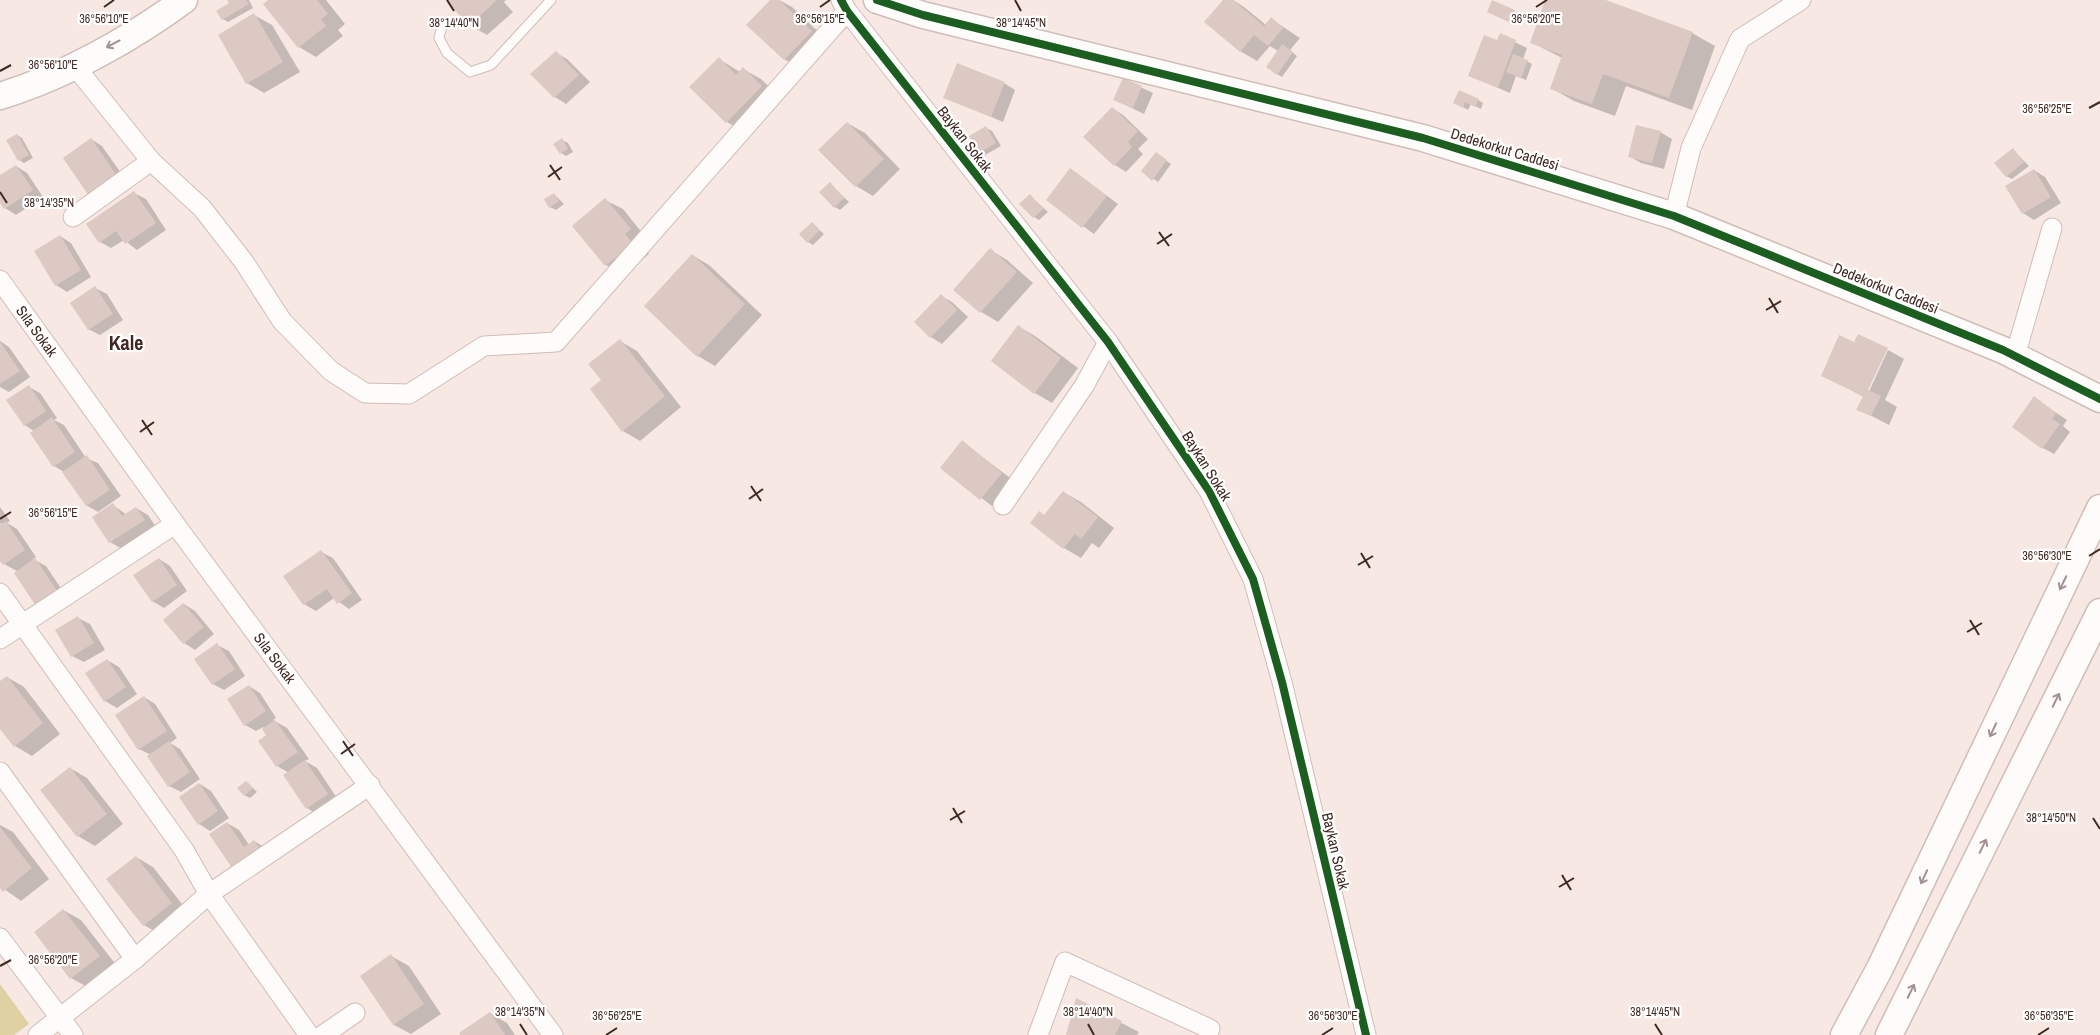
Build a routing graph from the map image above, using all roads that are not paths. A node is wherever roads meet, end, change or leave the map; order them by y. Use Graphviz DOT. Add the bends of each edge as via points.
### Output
graph roads {
  1 [pos="184,0"];
  2 [pos="551,0"];
  3 [pos="877,0"];
  4 [pos="1802,0"];
  5 [pos="844,6"];
  6 [pos="443,22"];
  7 [pos="74,66"];
  8 [pos="0,96"];
  9 [pos="151,161"];
  10 [pos="1674,216"];
  11 [pos="72,217"];
  12 [pos="2052,228"];
  13 [pos="0,280"];
  14 [pos="1108,342"];
  15 [pos="2015,356"];
  16 [pos="2100,399"];
  17 [pos="1003,505"];
  18 [pos="2100,508"];
  19 [pos="175,524"];
  20 [pos="0,593"];
  21 [pos="2100,612"];
  22 [pos="22,623"];
  23 [pos="0,639"];
  24 [pos="0,772"];
  25 [pos="370,785"];
  26 [pos="209,894"];
  27 [pos="0,938"];
  28 [pos="135,959"];
  29 [pos="355,1013"];
  30 [pos="61,1019"];
  31 [pos="1214,1033"];
  32 [pos="38,1035"];
  33 [pos="73,1035"];
  34 [pos="309,1035"];
  35 [pos="323,1035"];
  36 [pos="553,1035"];
  37 [pos="1038,1035"];
  38 [pos="1366,1035"];
  39 [pos="1844,1035"];
  40 [pos="1889,1035"];
  1 -- 7 [label="street, one-way" via="152,23"];
  2 -- 6 [label="lane" via="491,65 470,72 447,53 439,38"];
  3 -- 10 [label="street, Dedekorkut Caddesi" via="923,15 1423,138"];
  4 -- 10 [label="street" via="1740,39 1691,148"];
  5 -- 9 [label="street" via="556,342 484,346 409,394 365,394 331,371 282,321 244,262 202,208"];
  5 -- 14 [label="street, Baykan Sokak"];
  7 -- 8 [label="street"];
  7 -- 9 [label="street"];
  9 -- 11 [label="street"];
  10 -- 15 [label="street, Dedekorkut Caddesi"];
  12 -- 15 [label="street"];
  13 -- 19 [label="street, Sıla Sokak"];
  14 -- 17 [label="street" via="1084,386"];
  14 -- 38 [label="street, Baykan Sokak" via="1209,491 1253,579 1282,682"];
  15 -- 16 [label="street, Dedekorkut Caddesi"];
  18 -- 39 [label="street, one-way" via="1880,968"];
  19 -- 22 [label="street"];
  19 -- 25 [label="street, Sıla Sokak"];
  20 -- 22 [label="street"];
  40 -- 21 [label="street, one-way"];
  22 -- 23 [label="street"];
  22 -- 26 [label="street" via="184,850"];
  24 -- 28 [label="street"];
  25 -- 26 [label="street"];
  25 -- 36 [label="street, Sıla Sokak"];
  26 -- 28 [label="street"];
  26 -- 34 [label="street"];
  27 -- 30 [label="street"];
  28 -- 30 [label="street"];
  29 -- 35 [label="street"];
  30 -- 32 [label="street"];
  30 -- 33 [label="street"];
  31 -- 37 [label="street" via="1065,962"];
}
